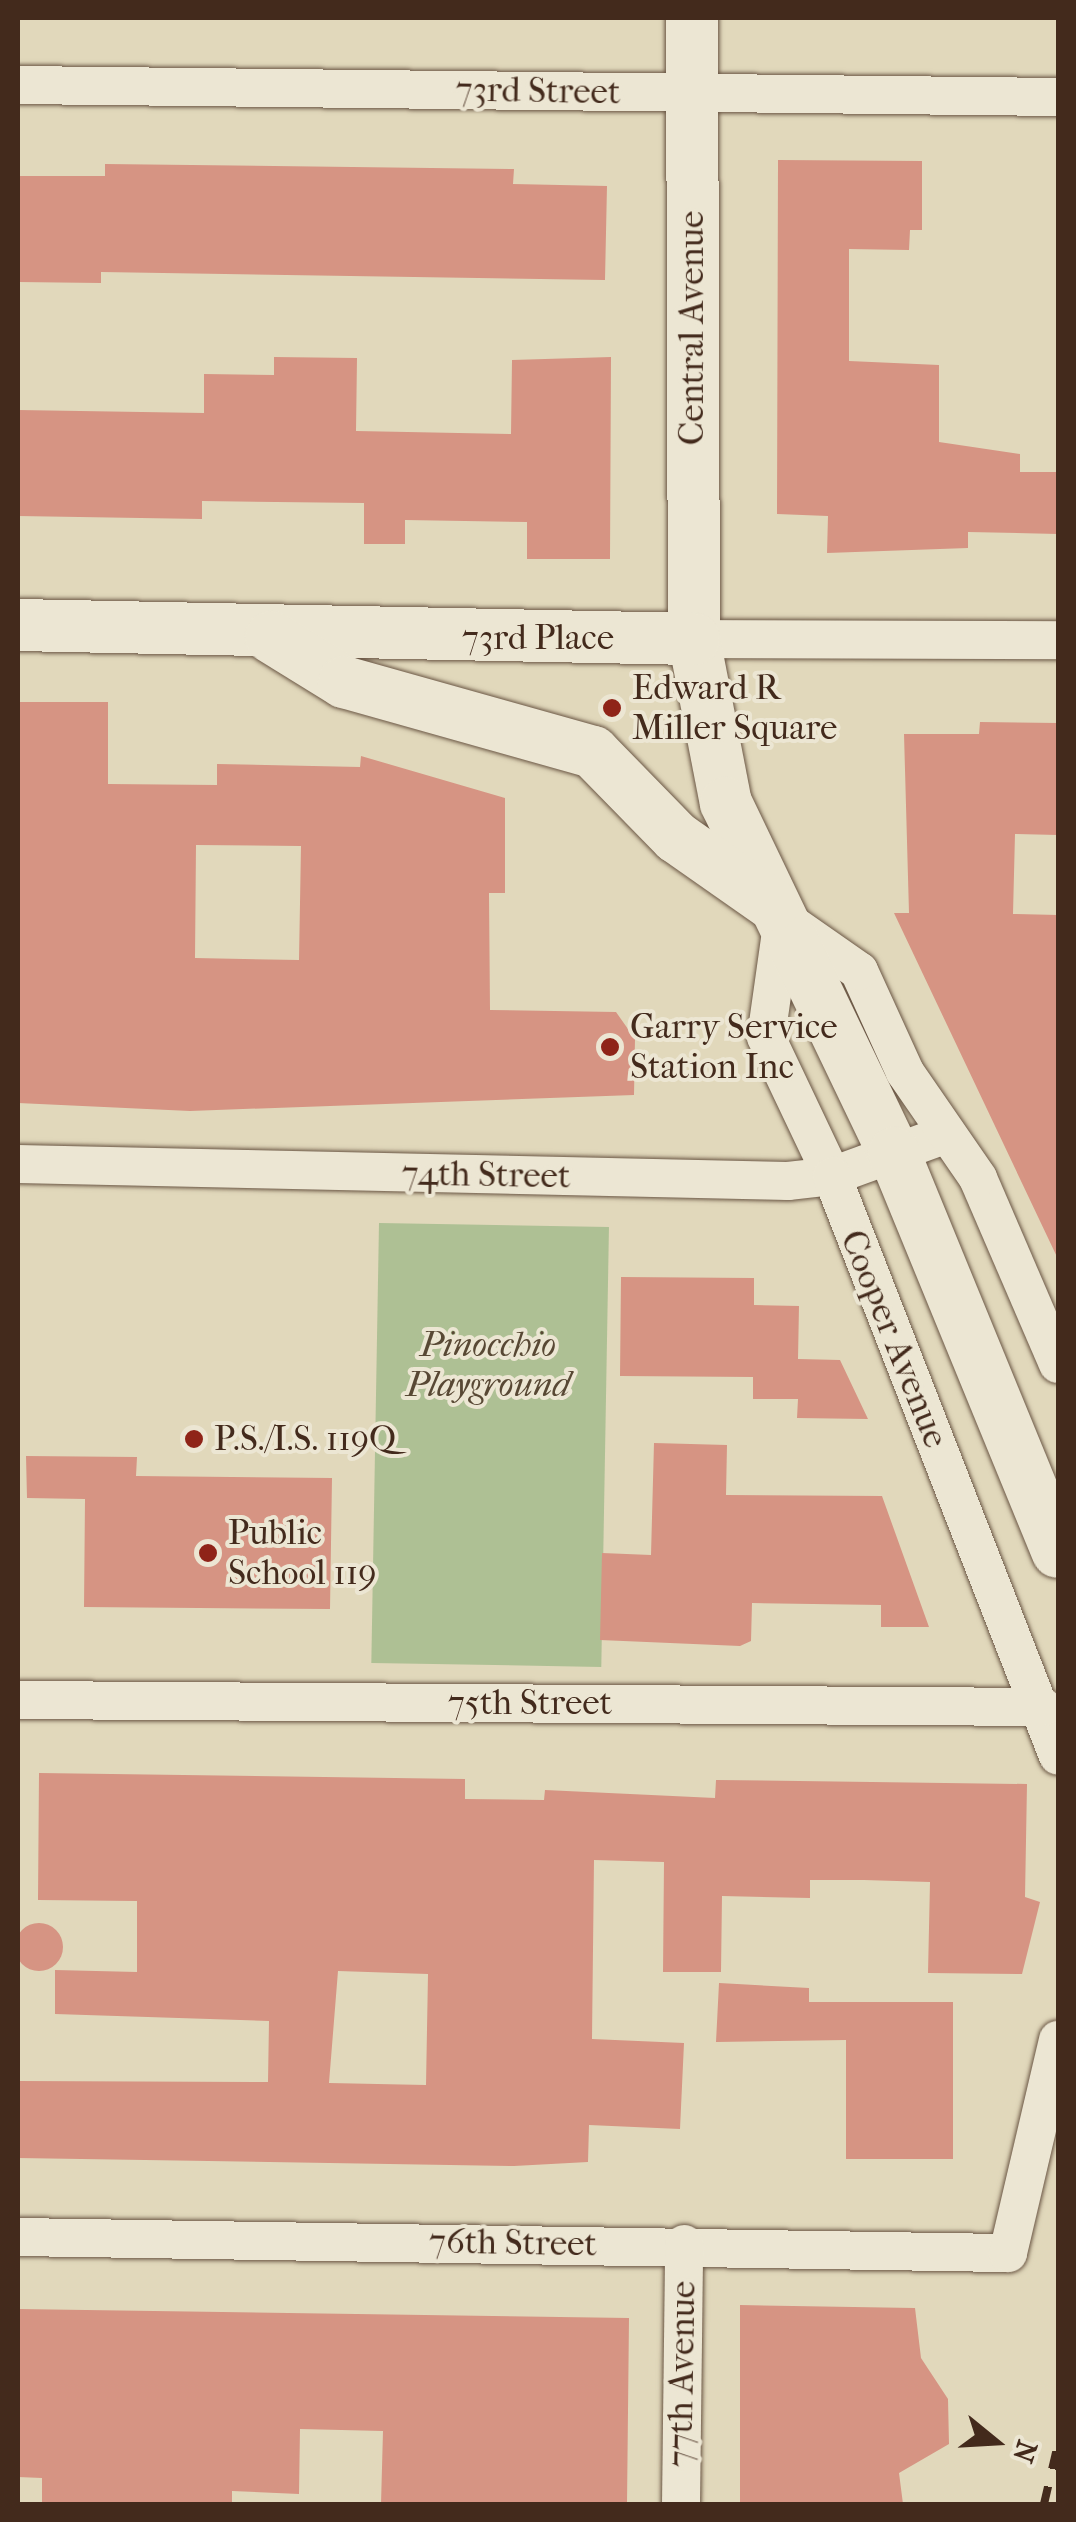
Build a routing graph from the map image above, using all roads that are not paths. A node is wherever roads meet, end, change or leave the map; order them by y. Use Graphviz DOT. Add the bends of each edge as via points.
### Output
graph roads {
  1 [pos="692,18"];
  2 [pos="18,86"];
  3 [pos="691,93"];
  4 [pos="1058,97"];
  5 [pos="18,625"];
  6 [pos="270,636"];
  7 [pos="694,639"];
  8 [pos="1058,640"];
  9 [pos="780,913"];
  10 [pos="947,1134"];
  11 [pos="894,1153"];
  12 [pos="18,1164"];
  13 [pos="832,1176"];
  14 [pos="1058,1364"];
  15 [pos="1058,1552"];
  16 [pos="18,1700"];
  17 [pos="1043,1707"];
  18 [pos="1058,1756"];
  19 [pos="1058,2040"];
  20 [pos="18,2237"];
  21 [pos="684,2244"];
  22 [pos="681,2504"];
  1 -- 3 [label="main road, Central Avenue"];
  2 -- 3 [label="street, 73rd Street"];
  3 -- 4 [label="street, 73rd Street"];
  3 -- 7 [label="main road, Central Avenue"];
  5 -- 6 [label="main road, 73rd Place"];
  6 -- 7 [label="main road, 73rd Place"];
  6 -- 9 [label="main road" via="344,682 593,752 676,837"];
  7 -- 8 [label="street, 73rd Place"];
  7 -- 9 [label="main road, Cooper Avenue" via="726,804"];
  9 -- 10 [label="street, Cooper Avenue" via="860,971 905,1072"];
  9 -- 11 [label="main road, Cooper Avenue"];
  9 -- 13 [label="street, Cooper Avenue" via="766,1037"];
  10 -- 11 [label="street, 74th Street"];
  10 -- 14 [label="street, Cooper Avenue" via="978,1178"];
  11 -- 13 [label="street, 74th Street"];
  11 -- 15 [label="main road, Cooper Avenue"];
  12 -- 13 [label="street, 74th Street"];
  13 -- 17 [label="street, Cooper Avenue"];
  16 -- 17 [label="street, 75th Street"];
  17 -- 18 [label="street, Cooper Avenue"];
  19 -- 21 [label="street, 76th Street" via="1008,2253"];
  20 -- 21 [label="street, 76th Street"];
  21 -- 22 [label="street, 77th Avenue"];
}
